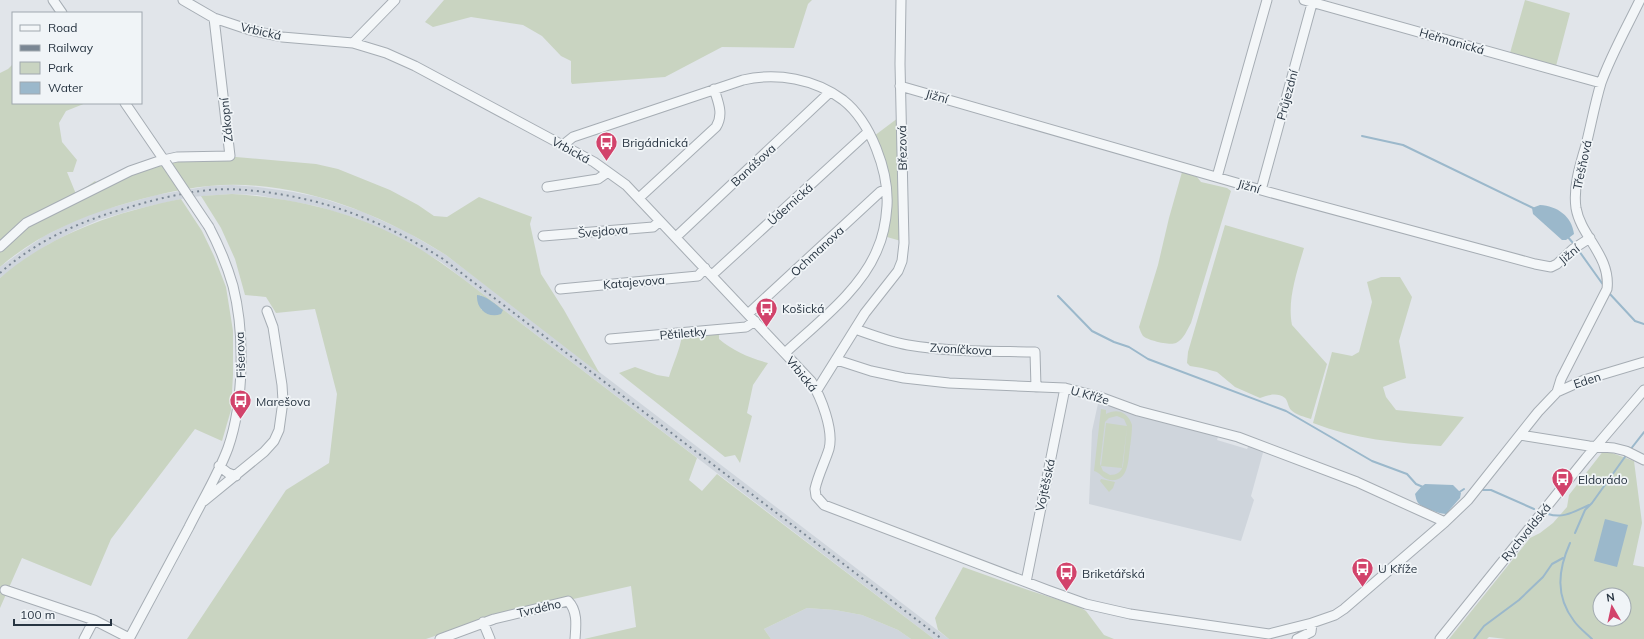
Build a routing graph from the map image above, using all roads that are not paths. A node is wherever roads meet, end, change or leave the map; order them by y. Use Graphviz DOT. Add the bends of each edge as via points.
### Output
graph roads {
  1 [pos="53,0"];
  2 [pos="183,0"];
  3 [pos="395,0"];
  4 [pos="900,0"];
  5 [pos="1267,0"];
  6 [pos="1640,0"];
  7 [pos="1310,1"];
  8 [pos="61,12"];
  9 [pos="214,18"];
  10 [pos="353,42"];
  11 [pos="1601,83"];
  12 [pos="900,86"];
  13 [pos="714,89"];
  14 [pos="830,92"];
  15 [pos="126,104"];
  16 [pos="868,132"];
  17 [pos="563,145"];
  18 [pos="165,161"];
  19 [pos="608,172"];
  20 [pos="1217,177"];
  21 [pos="548,187"];
  22 [pos="886,189"];
  23 [pos="1261,190"];
  24 [pos="639,198"];
  25 [pos="660,221"];
  26 [pos="543,236"];
  27 [pos="676,237"];
  28 [pos="1590,238"];
  29 [pos="0,247"];
  30 [pos="705,268"];
  31 [pos="712,276"];
  32 [pos="560,289"];
  33 [pos="267,311"];
  34 [pos="748,314"];
  35 [pos="755,321"];
  36 [pos="855,328"];
  37 [pos="610,339"];
  38 [pos="785,353"];
  39 [pos="837,360"];
  40 [pos="1644,362"];
  41 [pos="1036,387"];
  42 [pos="1065,388"];
  43 [pos="817,390"];
  44 [pos="1644,390"];
  45 [pos="1557,392"];
  46 [pos="1520,434"];
  47 [pos="1596,446"];
  48 [pos="1644,460"];
  49 [pos="219,466"];
  50 [pos="236,476"];
  51 [pos="202,503"];
  52 [pos="1445,522"];
  53 [pos="1026,582"];
  54 [pos="5,590"];
  55 [pos="94,620"];
  56 [pos="483,622"];
  57 [pos="1312,623"];
  58 [pos="1259,636"];
  59 [pos="443,638"];
  60 [pos="84,639"];
  61 [pos="129,639"];
  62 [pos="490,639"];
  63 [pos="575,639"];
  64 [pos="1297,639"];
  65 [pos="1440,639"];
  1 -- 8 [label="street"];
  2 -- 9 [label="street, Vrbická"];
  3 -- 10 [label="street"];
  4 -- 12 [label="street, Březová"];
  5 -- 20 [label="street"];
  6 -- 11 [label="street, Třešňová"];
  7 -- 11 [label="street, Heřmanická"];
  7 -- 23 [label="street, Průjezdní"];
  9 -- 10 [label="street, Vrbická" via="282,37"];
  9 -- 18 [label="street, Zákopní" via="230,156 177,157"];
  10 -- 17 [label="street, Vrbická" via="415,66"];
  11 -- 28 [label="street, Třešňová" via="1576,184 1576,209"];
  12 -- 20 [label="street, Jižní"];
  12 -- 36 [label="street, Březová" via="904,243 902,261 898,271"];
  13 -- 14 [label="street" via="748,78 770,77 806,82"];
  13 -- 17 [label="street" via="573,137"];
  13 -- 24 [label="street" via="721,114 716,127"];
  14 -- 16 [label="street" via="853,110"];
  14 -- 27 [label="street, Banášova"];
  15 -- 18 [label="street, Fišerova"];
  16 -- 22 [label="street" via="880,158"];
  16 -- 31 [label="street, Údernická"];
  17 -- 19 [label="street, Vrbická"];
  18 -- 29 [label="street" via="130,171 43,213 26,223"];
  18 -- 49 [label="street, Fišerova, bridge" via="209,227 219,246 233,287 241,346 241,385 228,448"];
  19 -- 21 [label="street" via="598,179"];
  19 -- 24 [label="street, Vrbická"];
  20 -- 23 [label="street, Jižní"];
  22 -- 34 [label="street, Ochmanova"];
  22 -- 38 [label="street" via="886,220 871,263 862,278"];
  23 -- 28 [label="street, Jižní" via="1551,267"];
  24 -- 25 [label="street, Vrbická"];
  25 -- 26 [label="street, Švejdova" via="653,227"];
  25 -- 27 [label="street, Vrbická"];
  27 -- 30 [label="street, Vrbická"];
  28 -- 45 [label="street, Třešňová" via="1606,269 1606,292 1561,379"];
  30 -- 31 [label="street, Vrbická"];
  30 -- 32 [label="street, Katajevova" via="698,276"];
  31 -- 34 [label="street, Vrbická"];
  33 -- 50 [label="street" via="273,327 282,385 283,402 279,430 274,442"];
  34 -- 35 [label="street, Vrbická"];
  35 -- 37 [label="street, Pětiletky" via="746,327"];
  35 -- 38 [label="street, Vrbická"];
  36 -- 39 [label="street"];
  36 -- 41 [label="street, Zvoníčkova" via="907,345 1034,352"];
  38 -- 43 [label="street, Vrbická"];
  39 -- 41 [label="street, U Kříže" via="904,378"];
  39 -- 43 [label="street"];
  40 -- 45 [label="street, Eden" via="1584,380"];
  41 -- 42 [label="street, U Kříže"];
  42 -- 52 [label="street, U Kříže" via="1138,411 1238,437 1357,482"];
  42 -- 53 [label="street, Vojtěšská"];
  43 -- 53 [label="street, Vrbická" via="826,416 830,441 815,489 816,496 824,505"];
  44 -- 47 [label="street, Rychvaldská"];
  45 -- 46 [label="street, Eden"];
  46 -- 47 [label="street"];
  46 -- 52 [label="street, Eden" via="1477,489"];
  47 -- 48 [label="street" via="1629,452"];
  47 -- 65 [label="street, Rychvaldská"];
  49 -- 50 [label="street"];
  49 -- 51 [label="street, Fišerova"];
  50 -- 51 [label="street"];
  51 -- 61 [label="street, Fišerova"];
  52 -- 57 [label="street, Eden" via="1344,610"];
  53 -- 58 [label="street" via="1108,610"];
  54 -- 55 [label="street"];
  55 -- 60 [label="street"];
  55 -- 61 [label="street"];
  56 -- 59 [label="street"];
  56 -- 62 [label="street"];
  56 -- 63 [label="street, Tvrdého" via="568,601 576,620"];
  57 -- 58 [label="street"];
  57 -- 64 [label="street" via="1311,632"];
}
